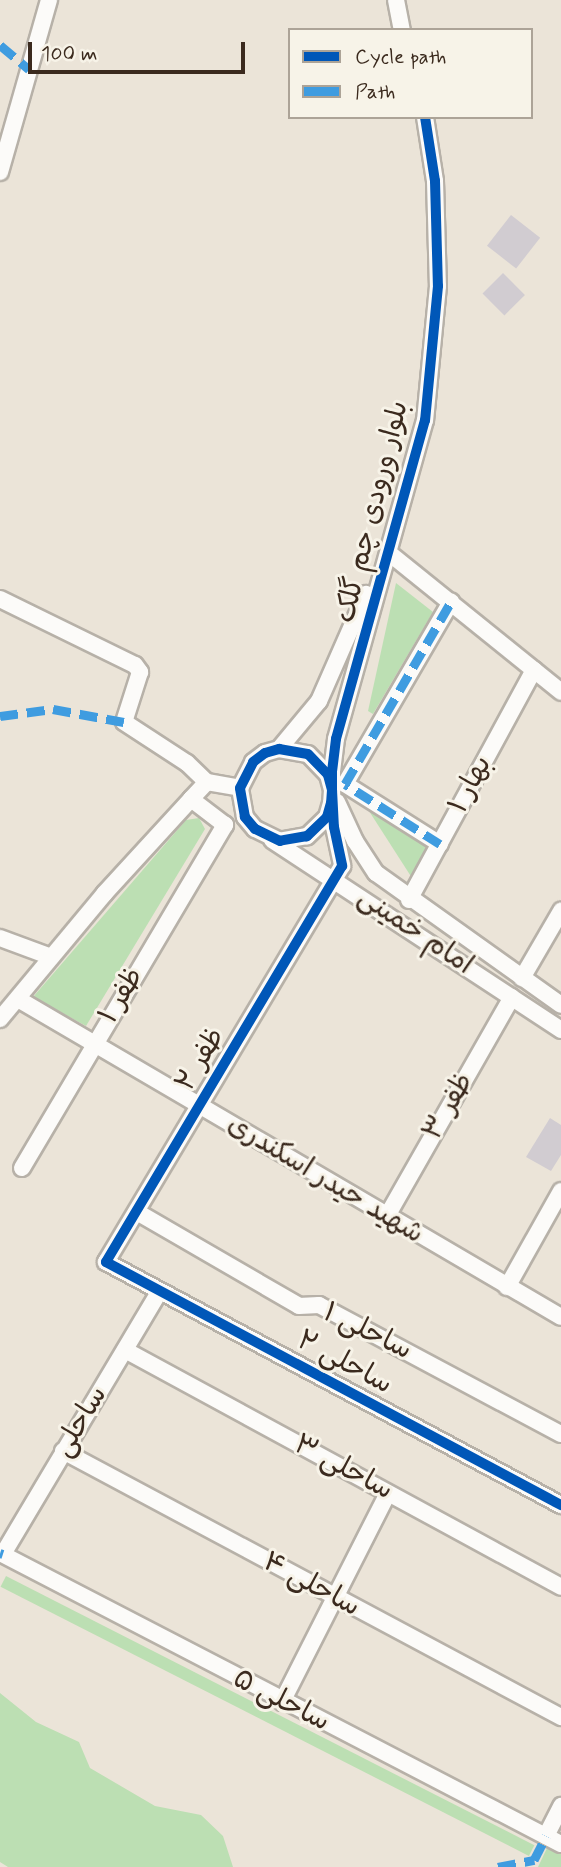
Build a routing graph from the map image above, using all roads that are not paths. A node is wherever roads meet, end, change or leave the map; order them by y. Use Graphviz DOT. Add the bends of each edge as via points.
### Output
graph roads {
  1 [pos="49,0"];
  2 [pos="396,0"];
  3 [pos="404,0"];
  4 [pos="402,28"];
  5 [pos="411,28"];
  6 [pos="418,119"];
  7 [pos="425,119"];
  8 [pos="0,172"];
  9 [pos="389,553"];
  10 [pos="0,599"];
  11 [pos="451,602"];
  12 [pos="534,670"];
  13 [pos="561,692"];
  14 [pos="323,694"];
  15 [pos="348,701"];
  16 [pos="279,748"];
  17 [pos="207,782"];
  18 [pos="240,788"];
  19 [pos="332,790"];
  20 [pos="191,799"];
  21 [pos="245,817"];
  22 [pos="225,825"];
  23 [pos="267,837"];
  24 [pos="440,844"];
  25 [pos="334,879"];
  26 [pos="409,900"];
  27 [pos="561,911"];
  28 [pos="0,938"];
  29 [pos="51,957"];
  30 [pos="522,978"];
  31 [pos="512,997"];
  32 [pos="18,999"];
  33 [pos="561,1005"];
  34 [pos="0,1019"];
  35 [pos="561,1030"];
  36 [pos="94,1042"];
  37 [pos="200,1107"];
  38 [pos="22,1168"];
  39 [pos="561,1191"];
  40 [pos="137,1212"];
  41 [pos="387,1216"];
  42 [pos="106,1262"];
  43 [pos="507,1287"];
  44 [pos="160,1291"];
  45 [pos="561,1317"];
  46 [pos="125,1350"];
  47 [pos="561,1434"];
  48 [pos="63,1451"];
  49 [pos="388,1493"];
  50 [pos="561,1504"];
  51 [pos="1,1553"];
  52 [pos="561,1587"];
  53 [pos="334,1598"];
  54 [pos="282,1702"];
  55 [pos="561,1717"];
  56 [pos="561,1806"];
  57 [pos="554,1840"];
  1 -- 8 [label="street"];
  2 -- 4 [label="street"];
  3 -- 5 [label="street"];
  6 -- 14 [label="street, بلوار ورودی چم گلک" via="426,182 428,284 417,417 365,598"];
  7 -- 9 [label="street, بلوار ورودی چم گلک" via="435,181 438,286 425,420"];
  9 -- 11 [label="street"];
  9 -- 15 [label="street, بلوار ورودی چم گلک"];
  10 -- 17 [label="street" via="135,665 140,672 124,722 187,763"];
  11 -- 12 [label="street"];
  11 -- 24 [label="street" via="345,784"];
  12 -- 13 [label="street"];
  12 -- 24 [label="street, بهار ۱"];
  14 -- 15 [label="street" via="325,707 332,711"];
  14 -- 16 [label="street, بلوار ورودی چم گلک"];
  15 -- 19 [label="street, بلوار ورودی چم گلک" via="336,738"];
  16 -- 18 [label="street" via="253,762"];
  16 -- 19 [label="street" via="308,754 320,763"];
  17 -- 18 [label="street"];
  17 -- 20 [label="street"];
  18 -- 21 [label="street"];
  19 -- 23 [label="street" via="327,817 307,836 287,841"];
  19 -- 25 [label="street" via="342,866"];
  19 -- 26 [label="street, امام خمینی" via="365,859"];
  20 -- 22 [label="street"];
  20 -- 29 [label="street"];
  21 -- 22 [label="street"];
  21 -- 23 [label="street"];
  22 -- 36 [label="street, ظفر ۱"];
  23 -- 25 [label="street, امام خمینی"];
  24 -- 26 [label="street, بهار ۱"];
  25 -- 31 [label="street, امام خمینی"];
  25 -- 37 [label="street, ظفر ۲"];
  26 -- 30 [label="street, امام خمینی"];
  27 -- 30 [label="street"];
  28 -- 29 [label="street"];
  29 -- 32 [label="street"];
  30 -- 33 [label="street, امام خمینی"];
  31 -- 35 [label="street, امام خمینی"];
  31 -- 41 [label="street, ظفر ۳"];
  32 -- 34 [label="street"];
  32 -- 36 [label="street, شهید حیدر اسکندری"];
  36 -- 37 [label="street, شهید حیدر اسکندری"];
  36 -- 38 [label="street, ظفر ۱"];
  37 -- 40 [label="street, ظفر ۲"];
  37 -- 41 [label="street, شهید حیدر اسکندری"];
  39 -- 43 [label="street"];
  40 -- 42 [label="street, ظفر ۲"];
  40 -- 47 [label="street, ساحلی ۱" via="299,1306 319,1304"];
  41 -- 43 [label="street, شهید حیدر اسکندری"];
  42 -- 44 [label="street, ساحلی ۲"];
  43 -- 45 [label="street, شهید حیدر اسکندری"];
  44 -- 46 [label="street, ساحلی"];
  44 -- 50 [label="street, ساحلی ۲"];
  46 -- 48 [label="street, ساحلی"];
  46 -- 49 [label="street, ساحلی ۳"];
  48 -- 51 [label="street, ساحلی"];
  48 -- 53 [label="street, ساحلی ۴"];
  49 -- 52 [label="street, ساحلی ۳"];
  49 -- 53 [label="street"];
  51 -- 54 [label="street, ساحلی ۵"];
  53 -- 54 [label="street"];
  53 -- 55 [label="street, ساحلی ۴"];
  54 -- 57 [label="street, ساحلی ۵"];
  56 -- 57 [label="street"];
}
